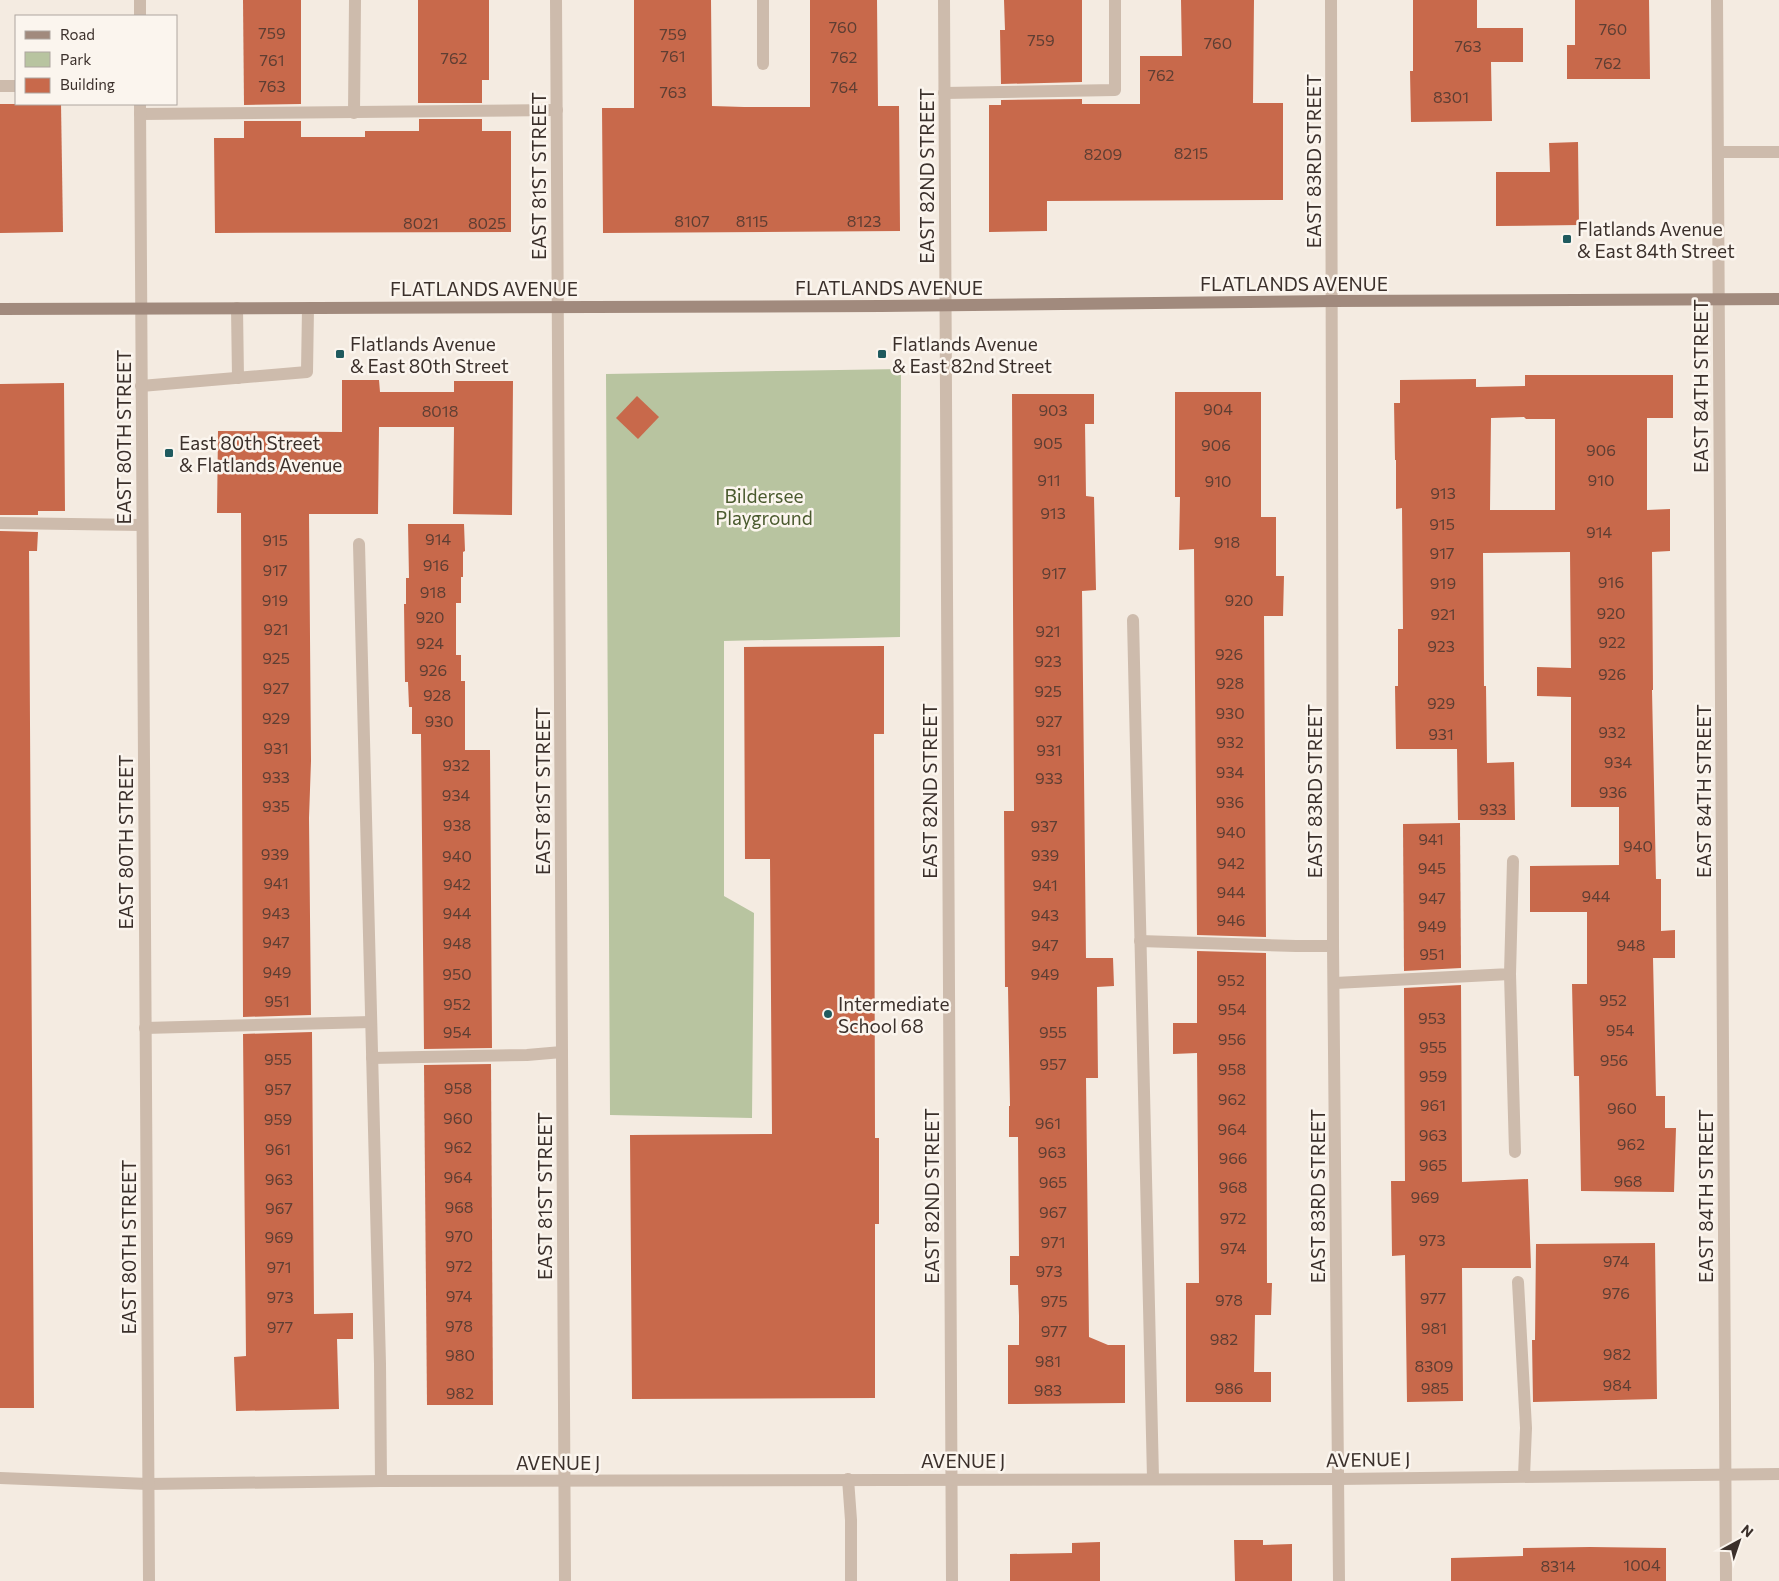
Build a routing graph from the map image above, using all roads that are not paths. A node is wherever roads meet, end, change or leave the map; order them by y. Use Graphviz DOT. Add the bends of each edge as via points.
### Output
graph roads {
  1 [pos="140,0"];
  2 [pos="355,0"];
  3 [pos="556,0"];
  4 [pos="763,0"];
  5 [pos="944,0"];
  6 [pos="1115,0"];
  7 [pos="1331,0"];
  8 [pos="1717,0"];
  9 [pos="140,15"];
  10 [pos="763,64"];
  11 [pos="0,86"];
  12 [pos="15,86"];
  13 [pos="944,93"];
  14 [pos="140,109"];
  15 [pos="557,110"];
  16 [pos="354,113"];
  17 [pos="1718,152"];
  18 [pos="1779,152"];
  19 [pos="1779,299"];
  20 [pos="1718,300"];
  21 [pos="1332,301"];
  22 [pos="558,306"];
  23 [pos="945,306"];
  24 [pos="238,308"];
  25 [pos="308,308"];
  26 [pos="0,309"];
  27 [pos="141,309"];
  28 [pos="238,378"];
  29 [pos="141,386"];
  30 [pos="0,523"];
  31 [pos="142,525"];
  32 [pos="359,544"];
  33 [pos="1133,620"];
  34 [pos="1513,861"];
  35 [pos="1140,941"];
  36 [pos="1333,946"];
  37 [pos="1510,974"];
  38 [pos="1334,983"];
  39 [pos="371,1022"];
  40 [pos="145,1028"];
  41 [pos="562,1052"];
  42 [pos="372,1058"];
  43 [pos="1515,1152"];
  44 [pos="1518,1282"];
  45 [pos="1725,1474"];
  46 [pos="1779,1474"];
  47 [pos="1524,1476"];
  48 [pos="0,1478"];
  49 [pos="1153,1478"];
  50 [pos="1338,1478"];
  51 [pos="951,1479"];
  52 [pos="848,1480"];
  53 [pos="381,1481"];
  54 [pos="565,1481"];
  55 [pos="148,1484"];
  56 [pos="149,1581"];
  57 [pos="565,1581"];
  58 [pos="850,1581"];
  59 [pos="952,1581"];
  60 [pos="1339,1581"];
  61 [pos="1726,1581"];
  1 -- 9 [label="street"];
  2 -- 16 [label="street"];
  3 -- 15 [label="street, EAST 81ST STREET"];
  4 -- 10 [label="street"];
  5 -- 13 [label="street, EAST 82ND STREET"];
  6 -- 13 [label="street" via="1115,90"];
  7 -- 21 [label="street, EAST 83RD STREET"];
  8 -- 17 [label="street, EAST 84TH STREET"];
  11 -- 12 [label="street"];
  13 -- 23 [label="street, EAST 82ND STREET"];
  14 -- 16 [label="street"];
  14 -- 27 [label="street, EAST 80TH STREET"];
  15 -- 16 [label="street"];
  15 -- 22 [label="street, EAST 81ST STREET"];
  17 -- 18 [label="street"];
  17 -- 20 [label="street, EAST 84TH STREET"];
  19 -- 20 [label="main road, FLATLANDS AVENUE"];
  20 -- 21 [label="main road, FLATLANDS AVENUE"];
  20 -- 45 [label="street, EAST 84TH STREET"];
  21 -- 23 [label="main road, FLATLANDS AVENUE"];
  21 -- 36 [label="street, EAST 83RD STREET"];
  22 -- 23 [label="main road, FLATLANDS AVENUE"];
  22 -- 25 [label="main road, FLATLANDS AVENUE"];
  22 -- 41 [label="street, EAST 81ST STREET"];
  23 -- 51 [label="street, EAST 82ND STREET"];
  24 -- 25 [label="main road, FLATLANDS AVENUE"];
  24 -- 27 [label="main road, FLATLANDS AVENUE"];
  24 -- 28 [label="street"];
  25 -- 28 [label="street" via="306,372"];
  26 -- 27 [label="main road, FLATLANDS AVENUE"];
  27 -- 29 [label="street, EAST 80TH STREET"];
  28 -- 29 [label="street"];
  29 -- 31 [label="street, EAST 80TH STREET"];
  30 -- 31 [label="street"];
  31 -- 40 [label="street, EAST 80TH STREET"];
  32 -- 39 [label="street"];
  33 -- 35 [label="street"];
  34 -- 37 [label="street"];
  35 -- 36 [label="street"];
  35 -- 49 [label="street"];
  36 -- 38 [label="street, EAST 83RD STREET"];
  37 -- 38 [label="street"];
  37 -- 43 [label="street"];
  38 -- 50 [label="street, EAST 83RD STREET"];
  39 -- 40 [label="street"];
  39 -- 42 [label="street"];
  40 -- 55 [label="street, EAST 80TH STREET"];
  41 -- 42 [label="street"];
  41 -- 54 [label="street, EAST 81ST STREET"];
  42 -- 53 [label="street"];
  44 -- 47 [label="street" via="1526,1428"];
  45 -- 46 [label="street, AVENUE J"];
  45 -- 47 [label="street, AVENUE J"];
  45 -- 61 [label="street, EAST 84TH STREET"];
  47 -- 50 [label="street, AVENUE J"];
  48 -- 55 [label="street, AVENUE J"];
  49 -- 50 [label="street, AVENUE J"];
  49 -- 51 [label="street, AVENUE J"];
  50 -- 60 [label="street, EAST 83RD STREET"];
  51 -- 52 [label="street, AVENUE J"];
  51 -- 59 [label="street, EAST 82ND STREET"];
  52 -- 54 [label="street, AVENUE J"];
  52 -- 58 [label="street"];
  53 -- 54 [label="street, AVENUE J"];
  53 -- 55 [label="street, AVENUE J"];
  54 -- 57 [label="street, EAST 81ST STREET"];
  55 -- 56 [label="street, EAST 80TH STREET"];
}
